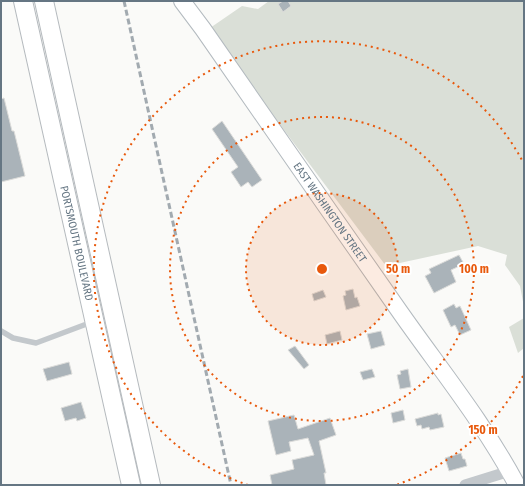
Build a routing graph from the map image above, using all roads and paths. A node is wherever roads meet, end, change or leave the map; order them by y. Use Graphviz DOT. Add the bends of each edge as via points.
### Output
graph roads {
  1 [pos="23,1"];
  2 [pos="44,1"];
  3 [pos="182,1"];
  4 [pos="94,321"];
  5 [pos="1,331"];
  6 [pos="121,347"];
  7 [pos="101,353"];
  8 [pos="510,471"];
  9 [pos="131,485"];
  10 [pos="151,485"];
  11 [pos="465,485"];
  12 [pos="517,485"];
  1 -- 4 [label="main road, PORTSMOUTH BOULEVARD"];
  2 -- 6 [label="main road, PORTSMOUTH BOULEVARD"];
  3 -- 8 [label="main road, EAST WASHINGTON STREET" via="472,412"];
  4 -- 5 [label="lane" via="36,343 13,338"];
  4 -- 7 [label="main road, PORTSMOUTH BOULEVARD"];
  6 -- 7 [label="street"];
  6 -- 10 [label="main road, PORTSMOUTH BOULEVARD"];
  7 -- 9 [label="main road, PORTSMOUTH BOULEVARD"];
  8 -- 11 [label="street"];
  8 -- 12 [label="main road, EAST WASHINGTON STREET"];
}
